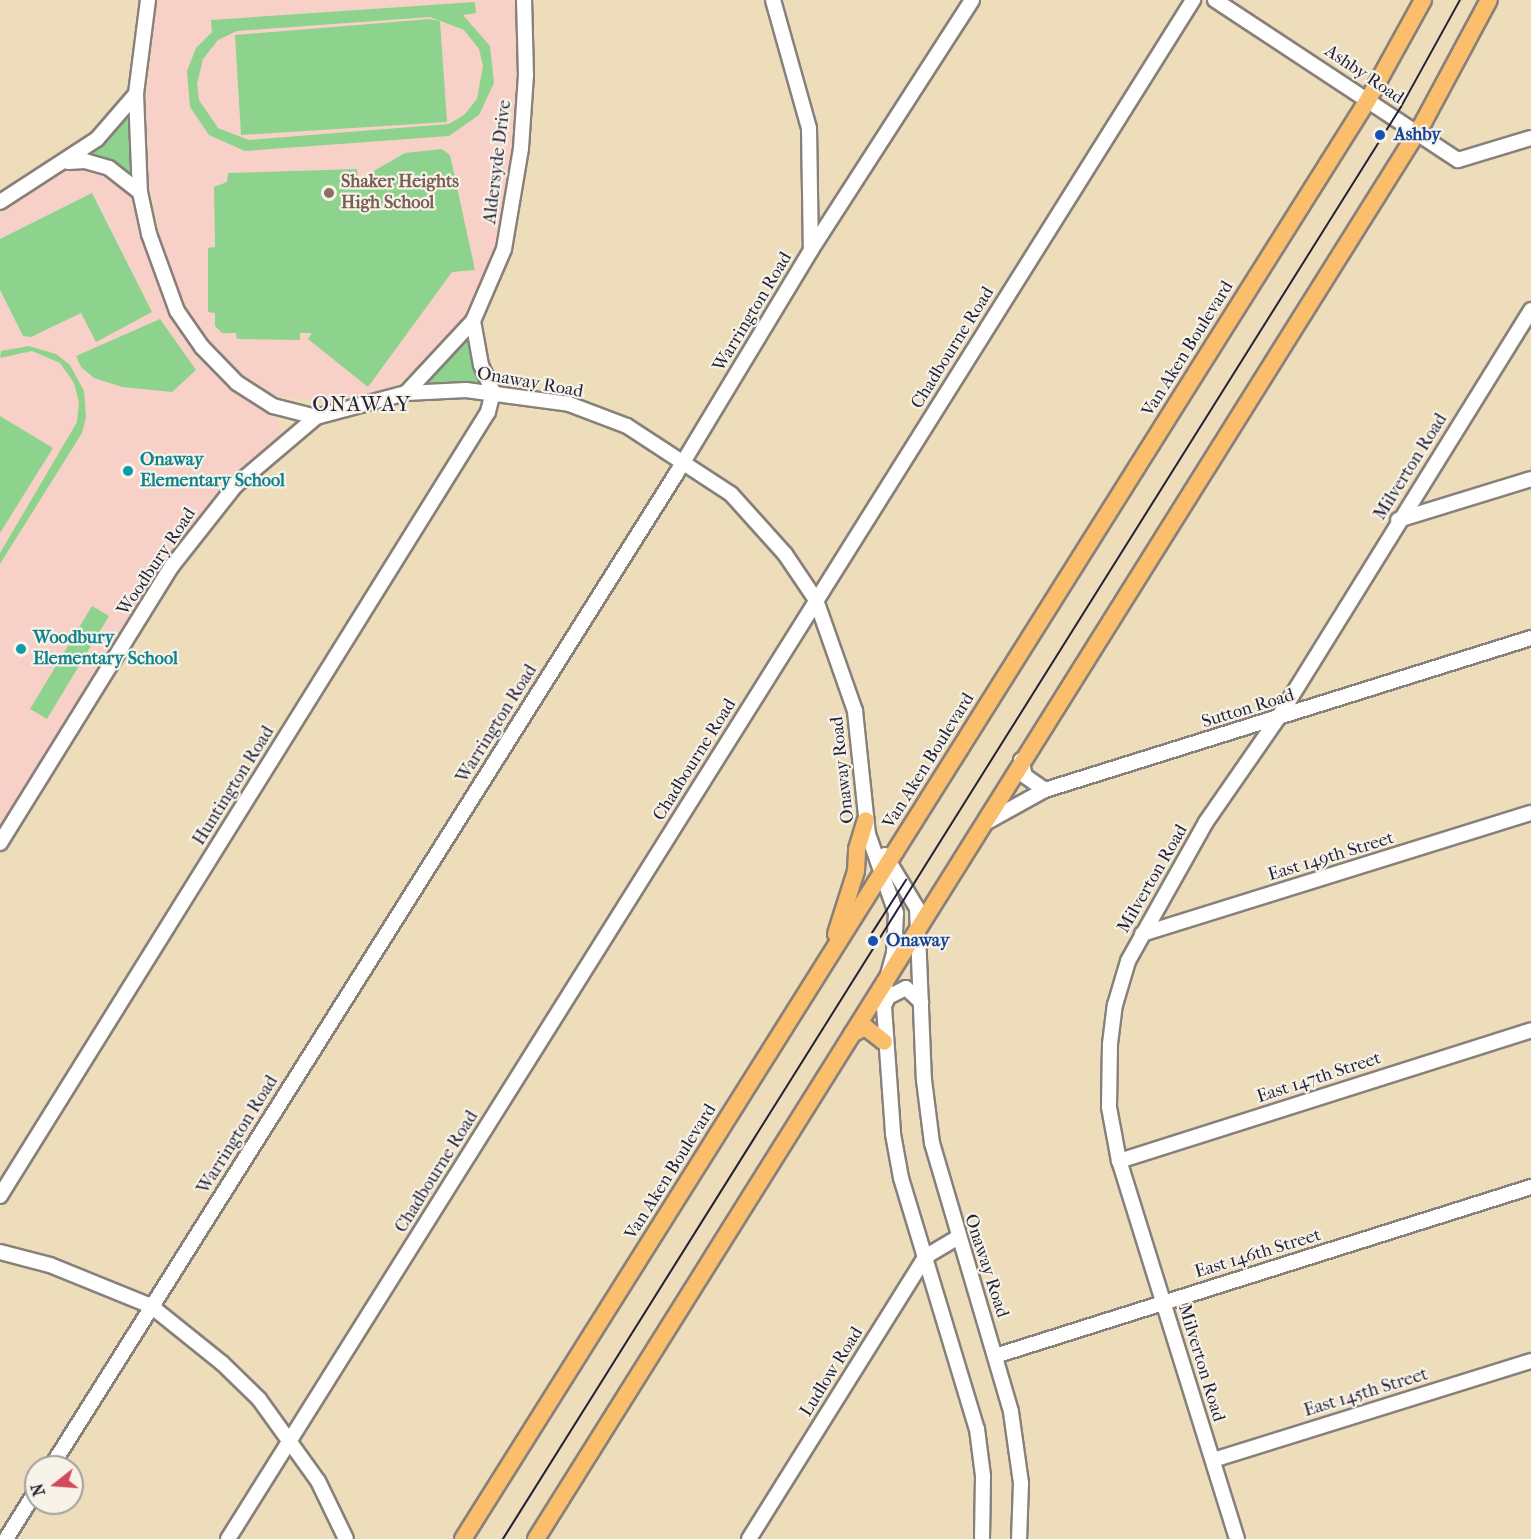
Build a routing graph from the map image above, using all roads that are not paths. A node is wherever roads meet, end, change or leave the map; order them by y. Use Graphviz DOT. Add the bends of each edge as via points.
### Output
graph roads {
  1 [pos="148,0"];
  2 [pos="524,0"];
  3 [pos="773,0"];
  4 [pos="972,0"];
  5 [pos="1193,0"];
  6 [pos="1215,0"];
  7 [pos="1423,0"];
  8 [pos="1489,0"];
  9 [pos="136,94"];
  10 [pos="1369,98"];
  11 [pos="1417,132"];
  12 [pos="1531,138"];
  13 [pos="67,162"];
  14 [pos="140,192"];
  15 [pos="0,202"];
  16 [pos="811,250"];
  17 [pos="1531,311"];
  18 [pos="473,321"];
  19 [pos="492,392"];
  20 [pos="406,393"];
  21 [pos="316,417"];
  22 [pos="684,460"];
  23 [pos="1531,479"];
  24 [pos="1398,520"];
  25 [pos="816,600"];
  26 [pos="1531,638"];
  27 [pos="1278,718"];
  28 [pos="1021,760"];
  29 [pos="1045,790"];
  30 [pos="1531,813"];
  31 [pos="980,825"];
  32 [pos="867,827"];
  33 [pos="0,843"];
  34 [pos="885,866"];
  35 [pos="920,925"];
  36 [pos="1142,934"];
  37 [pos="832,952"];
  38 [pos="887,978"];
  39 [pos="921,1002"];
  40 [pos="883,1008"];
  41 [pos="1531,1030"];
  42 [pos="852,1034"];
  43 [pos="884,1042"];
  44 [pos="1119,1161"];
  45 [pos="1531,1187"];
  46 [pos="0,1196"];
  47 [pos="958,1237"];
  48 [pos="0,1252"];
  49 [pos="925,1257"];
  50 [pos="1163,1303"];
  51 [pos="151,1306"];
  52 [pos="995,1356"];
  53 [pos="1531,1361"];
  54 [pos="290,1442"];
  55 [pos="58,1455"];
  56 [pos="1213,1460"];
  57 [pos="24,1510"];
  58 [pos="6,1539"];
  59 [pos="228,1539"];
  60 [pos="346,1539"];
  61 [pos="463,1539"];
  62 [pos="536,1539"];
  63 [pos="749,1539"];
  64 [pos="982,1539"];
  65 [pos="1019,1539"];
  66 [pos="1237,1539"];
  1 -- 9 [label="street, Onaway Road"];
  2 -- 18 [label="street, Aldersyde Drive" via="526,75 512,216 492,284"];
  3 -- 16 [label="street" via="809,128"];
  4 -- 16 [label="street, Warrington Road"];
  5 -- 25 [label="street, Chadbourne Road"];
  6 -- 10 [label="street, Ashby Road"];
  7 -- 10 [label="main road, Van Aken Boulevard"];
  8 -- 11 [label="main road"];
  9 -- 13 [label="street" via="109,129"];
  9 -- 14 [label="street, Onaway Road"];
  10 -- 11 [label="street, Ashby Road"];
  10 -- 34 [label="main road, Van Aken Boulevard"];
  11 -- 12 [label="street, Ashby Road" via="1458,160"];
  11 -- 28 [label="main road"];
  13 -- 14 [label="street" via="85,161 108,168"];
  13 -- 15 [label="street"];
  14 -- 21 [label="street, Onaway Road" via="161,272 177,311 201,347 255,396 273,406"];
  16 -- 22 [label="street, Warrington Road"];
  17 -- 24 [label="street, Milverton Road"];
  18 -- 19 [label="street"];
  18 -- 20 [label="street, Aldersyde Drive"];
  19 -- 20 [label="street, Onaway Road"];
  19 -- 22 [label="street, Onaway Road" via="569,404 627,426"];
  19 -- 46 [label="street, Huntington Road" via="488,412"];
  20 -- 21 [label="street, Onaway Road"];
  21 -- 33 [label="street, Woodbury Road" via="235,486 185,548"];
  22 -- 25 [label="street, Onaway Road" via="731,494 785,554"];
  22 -- 51 [label="street, Warrington Road"];
  23 -- 24 [label="street"];
  24 -- 27 [label="street, Milverton Road"];
  25 -- 32 [label="street, Onaway Road" via="855,711"];
  25 -- 54 [label="street, Chadbourne Road"];
  26 -- 27 [label="street, Sutton Road"];
  27 -- 29 [label="street, Sutton Road"];
  27 -- 36 [label="street, Milverton Road" via="1213,811"];
  28 -- 29 [label="street" via="1025,776"];
  28 -- 31 [label="main road"];
  29 -- 31 [label="street, Sutton Road"];
  30 -- 36 [label="street, East 149th Street"];
  31 -- 35 [label="main road"];
  32 -- 34 [label="street, Onaway Road"];
  32 -- 37 [label="main road" via="857,849 856,871"];
  34 -- 35 [label="street, Onaway Road" via="911,897"];
  34 -- 37 [label="main road, Van Aken Boulevard"];
  34 -- 38 [label="street, Onaway Road" via="897,929"];
  35 -- 38 [label="main road"];
  35 -- 39 [label="street, Onaway Road"];
  36 -- 44 [label="street, Milverton Road" via="1128,961 1110,1044 1110,1107"];
  37 -- 61 [label="main road, Van Aken Boulevard"];
  38 -- 40 [label="street, Onaway Road"];
  38 -- 42 [label="main road"];
  39 -- 40 [label="street" via="906,988 888,997"];
  39 -- 47 [label="street, Onaway Road" via="932,1143"];
  40 -- 43 [label="street, Onaway Road"];
  41 -- 44 [label="street, East 147th Street"];
  42 -- 43 [label="main road" via="865,1028"];
  42 -- 62 [label="main road"];
  43 -- 49 [label="street, Onaway Road" via="901,1178"];
  44 -- 50 [label="street, Milverton Road"];
  45 -- 50 [label="street, East 146th Street"];
  47 -- 49 [label="street, Ludlow Road"];
  47 -- 52 [label="street, Onaway Road"];
  48 -- 51 [label="street" via="50,1264"];
  49 -- 63 [label="street, Ludlow Road"];
  49 -- 64 [label="street, Onaway Road" via="977,1429 983,1476"];
  50 -- 52 [label="street, East 146th Street"];
  50 -- 56 [label="street, Milverton Road"];
  51 -- 54 [label="street" via="222,1363 259,1399"];
  51 -- 55 [label="street, Warrington Road"];
  52 -- 65 [label="street, Onaway Road" via="1016,1441 1021,1483"];
  53 -- 56 [label="street, East 145th Street"];
  54 -- 59 [label="street, Chadbourne Road"];
  54 -- 60 [label="street" via="318,1481"];
  56 -- 66 [label="street, Milverton Road"];
  57 -- 58 [label="street"];
}
